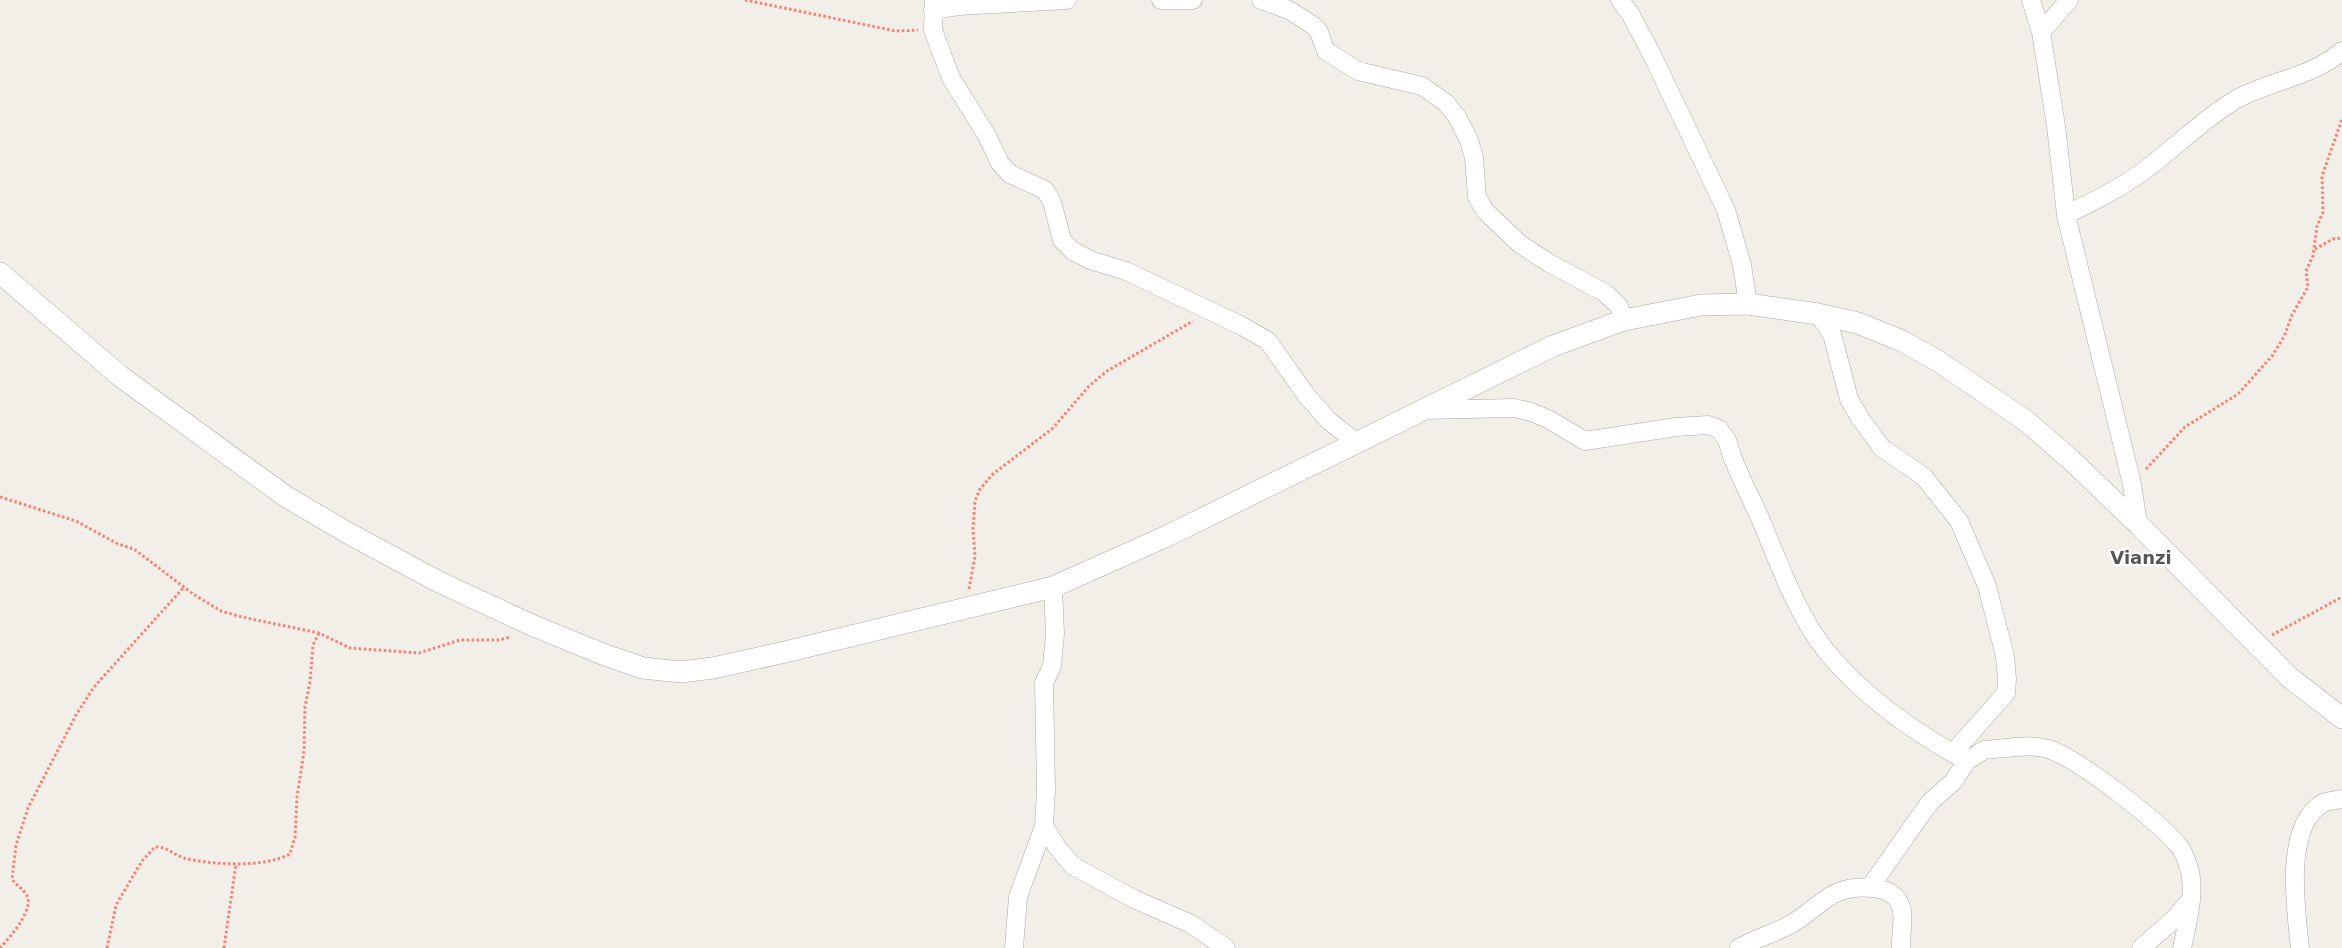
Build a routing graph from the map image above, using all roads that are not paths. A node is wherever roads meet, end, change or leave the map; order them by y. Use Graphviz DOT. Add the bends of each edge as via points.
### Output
graph roads {
  1 [pos="1067,0"];
  2 [pos="1162,0"];
  3 [pos="1194,0"];
  4 [pos="1261,0"];
  5 [pos="1620,0"];
  6 [pos="2031,0"];
  7 [pos="2069,0"];
  8 [pos="934,5"];
  9 [pos="2041,32"];
  10 [pos="2342,51"];
  11 [pos="2066,215"];
  12 [pos="0,273"];
  13 [pos="1748,304"];
  14 [pos="1818,314"];
  15 [pos="1624,320"];
  16 [pos="1420,410"];
  17 [pos="1356,442"];
  18 [pos="2138,524"];
  19 [pos="1053,588"];
  20 [pos="2342,718"];
  21 [pos="1960,757"];
  22 [pos="2342,799"];
  23 [pos="1044,826"];
  24 [pos="1870,888"];
  25 [pos="2190,898"];
  26 [pos="1014,948"];
  27 [pos="1226,948"];
  28 [pos="1739,948"];
  29 [pos="1900,948"];
  30 [pos="2141,948"];
  31 [pos="2182,948"];
  32 [pos="2300,948"];
  1 -- 8 [label="street"];
  2 -- 3 [label="street"];
  4 -- 15 [label="street" via="1289,10 1314,26 1320,32 1326,51 1358,71 1422,86 1446,103 1469,140 1477,197 1485,211 1520,244 1605,293 1619,306"];
  5 -- 13 [label="street" via="1662,74 1726,210 1742,265"];
  6 -- 9 [label="street"];
  7 -- 9 [label="street"];
  8 -- 17 [label="street" via="933,30 952,78 1000,162 1010,174 1045,190 1052,202 1062,240 1073,251 1090,260 1126,271 1268,341 1307,396 1329,421"];
  9 -- 11 [label="street"];
  10 -- 11 [label="street" via="2316,69 2250,91 2233,101 2116,190"];
  11 -- 18 [label="street" via="2132,484"];
  12 -- 19 [label="street" via="120,376 286,496 439,582 534,626 643,668 681,672 713,668"];
  13 -- 14 [label="street"];
  13 -- 15 [label="street" via="1701,305"];
  14 -- 18 [label="street" via="1858,323 1902,341 1938,361 2026,421"];
  14 -- 21 [label="street" via="1832,334 1849,399 1860,418 1882,448 1924,477 1959,521 1987,586 2005,656 2006,693"];
  15 -- 16 [label="street" via="1553,346"];
  16 -- 17 [label="street"];
  16 -- 21 [label="street" via="1514,408 1548,419 1585,441 1676,427 1708,425 1719,429 1727,440 1783,573 1811,629 1826,650 1872,698"];
  17 -- 19 [label="street" via="1167,536"];
  18 -- 20 [label="street" via="2288,677"];
  19 -- 23 [label="street" via="1052,666 1044,683"];
  21 -- 24 [label="street" via="1952,782 1930,802"];
  21 -- 25 [label="street" via="1984,750 2045,748 2062,753 2125,798 2180,846 2189,866"];
  22 -- 32 [label="street" via="2324,803 2307,819 2296,852 2295,903"];
  23 -- 26 [label="street" via="1018,896"];
  23 -- 27 [label="street" via="1056,847 1073,866 1134,899 1191,924"];
  24 -- 28 [label="street" via="1848,888 1828,896 1790,925"];
  24 -- 29 [label="street" via="1885,889 1898,899 1902,917"];
  25 -- 30 [label="street" via="2179,915"];
  25 -- 31 [label="street"];
}
